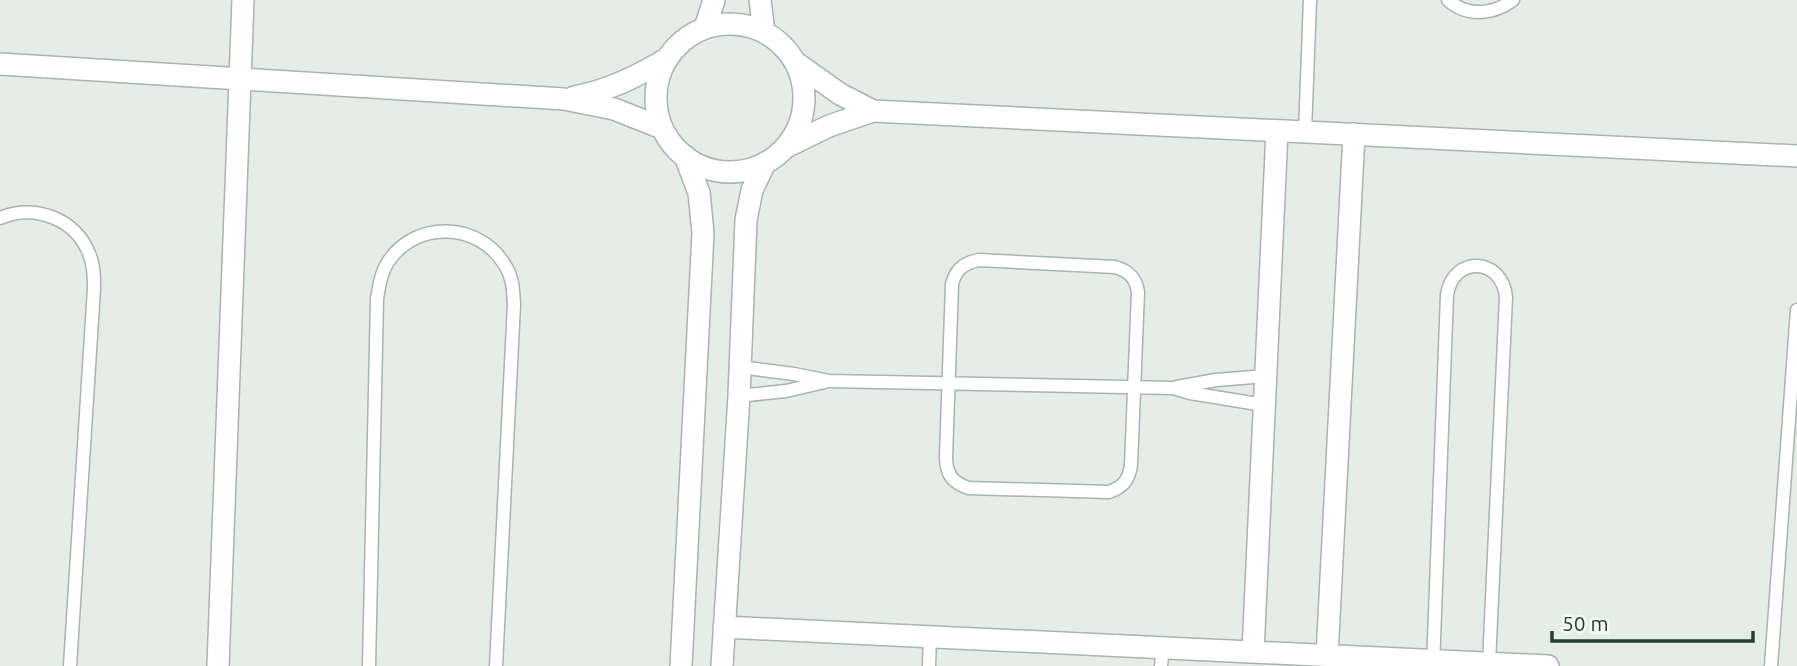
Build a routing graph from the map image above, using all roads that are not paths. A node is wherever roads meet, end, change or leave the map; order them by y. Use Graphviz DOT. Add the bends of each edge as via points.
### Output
graph roads {
  1 [pos="243,0"];
  2 [pos="714,0"];
  3 [pos="760,0"];
  4 [pos="1310,0"];
  5 [pos="1448,0"];
  6 [pos="1513,0"];
  7 [pos="705,28"];
  8 [pos="764,32"];
  9 [pos="668,58"];
  10 [pos="795,62"];
  11 [pos="0,64"];
  12 [pos="240,79"];
  13 [pos="564,99"];
  14 [pos="873,111"];
  15 [pos="662,128"];
  16 [pos="1277,131"];
  17 [pos="1305,132"];
  18 [pos="1354,134"];
  19 [pos="786,147"];
  20 [pos="685,156"];
  21 [pos="1797,156"];
  22 [pos="765,163"];
  23 [pos="0,218"];
  24 [pos="1797,310"];
  25 [pos="740,367"];
  26 [pos="1266,376"];
  27 [pos="829,381"];
  28 [pos="948,384"];
  29 [pos="1135,388"];
  30 [pos="1173,388"];
  31 [pos="739,396"];
  32 [pos="1264,405"];
  33 [pos="724,627"];
  34 [pos="930,637"];
  35 [pos="1253,652"];
  36 [pos="1327,656"];
  37 [pos="1162,657"];
  38 [pos="1285,660"];
  39 [pos="1489,663"];
  40 [pos="1433,664"];
  41 [pos="70,666"];
  42 [pos="218,666"];
  43 [pos="369,666"];
  44 [pos="496,666"];
  45 [pos="681,666"];
  46 [pos="722,666"];
  47 [pos="929,666"];
  48 [pos="1548,666"];
  49 [pos="1771,666"];
  1 -- 12 [label="street"];
  2 -- 7 [label="street"];
  3 -- 8 [label="street"];
  4 -- 17 [label="lane"];
  5 -- 6 [label="lane" via="1465,11 1481,13"];
  7 -- 8 [label="street" via="735,24"];
  7 -- 9 [label="street" via="684,40"];
  8 -- 10 [label="street" via="782,44"];
  9 -- 13 [label="street" via="607,88"];
  9 -- 15 [label="street" via="657,85"];
  10 -- 14 [label="street"];
  10 -- 19 [label="street" via="804,106"];
  11 -- 12 [label="street"];
  12 -- 13 [label="street"];
  12 -- 42 [label="street"];
  13 -- 15 [label="street" via="614,109"];
  14 -- 16 [label="street"];
  14 -- 19 [label="street"];
  15 -- 20 [label="street"];
  16 -- 17 [label="street"];
  16 -- 26 [label="street"];
  17 -- 18 [label="street"];
  18 -- 21 [label="street"];
  18 -- 36 [label="street"];
  19 -- 22 [label="street"];
  20 -- 22 [label="street" via="699,165 733,172"];
  20 -- 45 [label="street" via="699,193 703,233"];
  22 -- 25 [label="street" via="752,190 746,220"];
  23 -- 41 [label="lane" via="32,212 62,221 84,243 93,272"];
  24 -- 49 [label="lane"];
  25 -- 27 [label="lane"];
  25 -- 31 [label="street"];
  26 -- 30 [label="lane"];
  26 -- 32 [label="street"];
  27 -- 28 [label="lane"];
  27 -- 31 [label="lane"];
  28 -- 29 [label="lane"];
  28 -- 29 [label="lane" via="946,468 958,484 1109,492 1130,475"];
  28 -- 29 [label="lane" via="952,284 961,267 979,260 1115,267 1131,275 1138,292"];
  29 -- 30 [label="lane"];
  30 -- 32 [label="lane"];
  31 -- 33 [label="street"];
  32 -- 35 [label="street"];
  33 -- 34 [label="street"];
  33 -- 46 [label="street"];
  34 -- 37 [label="street"];
  34 -- 47 [label="lane"];
  35 -- 37 [label="street"];
  35 -- 38 [label="street"];
  36 -- 38 [label="street"];
  36 -- 40 [label="street"];
  39 -- 40 [label="street"];
  39 -- 40 [label="lane" via="1506,297 1493,270 1473,266 1462,269 1448,285"];
  39 -- 48 [label="street"];
  43 -- 44 [label="lane" via="380,281 398,249 413,238 449,230 467,233 497,253 513,286"];
}
